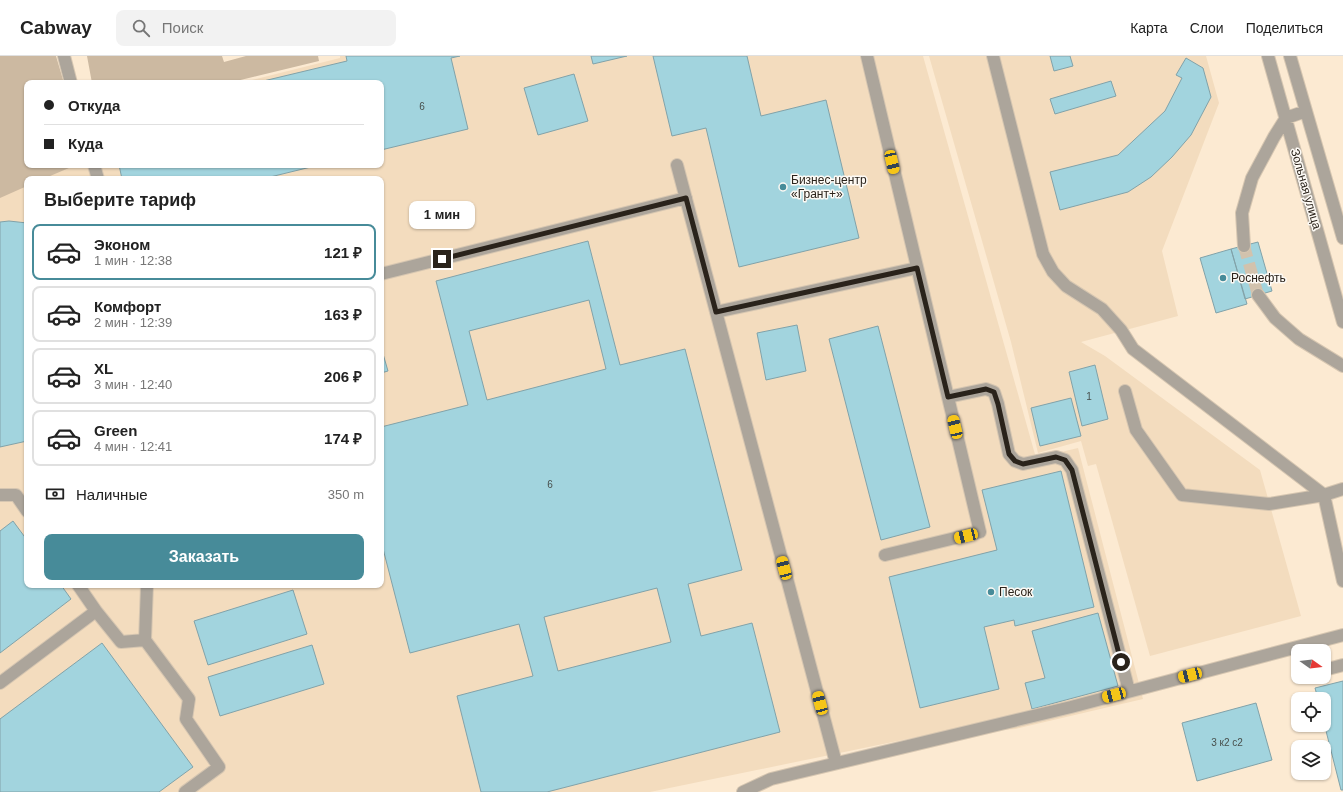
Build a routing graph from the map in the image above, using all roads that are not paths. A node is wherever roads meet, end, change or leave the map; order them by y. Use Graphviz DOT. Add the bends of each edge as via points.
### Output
graph roads {
  1 [pos="64,56"];
  2 [pos="867,56"];
  3 [pos="993,56"];
  4 [pos="1268,56"];
  5 [pos="1290,56"];
  6 [pos="70,80"];
  7 [pos="1306,111"];
  8 [pos="1286,118"];
  9 [pos="677,165"];
  10 [pos="686,198"];
  11 [pos="1343,238"];
  12 [pos="1244,246"];
  13 [pos="917,268"];
  14 [pos="384,273"];
  15 [pos="1258,295"];
  16 [pos="716,312"];
  17 [pos="1343,322"];
  18 [pos="1343,366"];
  19 [pos="1125,391"];
  20 [pos="948,397"];
  21 [pos="1343,489"];
  22 [pos="0,494"];
  23 [pos="1324,495"];
  24 [pos="24,507"];
  25 [pos="886,555"];
  26 [pos="1343,581"];
  27 [pos="80,588"];
  28 [pos="146,588"];
  29 [pos="96,611"];
  30 [pos="1343,635"];
  31 [pos="145,640"];
  32 [pos="1343,665"];
  33 [pos="1331,668"];
  34 [pos="0,683"];
  35 [pos="1129,691"];
  36 [pos="836,763"];
  37 [pos="185,792"];
  38 [pos="743,792"];
  1 -- 6 [label="street"];
  2 -- 13 [label="street"];
  3 -- 23 [label="street" via="1043,254 1053,272 1066,286 1102,309 1121,330 1132,349"];
  4 -- 8 [label="street, Зольная улица"];
  5 -- 7 [label="street, Зольная улица"];
  7 -- 8 [label="street"];
  7 -- 11 [label="street, Зольная улица"];
  8 -- 12 [label="street" via="1252,178 1242,213"];
  8 -- 17 [label="street, Зольная улица"];
  9 -- 10 [label="street"];
  10 -- 14 [label="street"];
  10 -- 16 [label="street"];
  13 -- 16 [label="street"];
  13 -- 20 [label="street"];
  15 -- 18 [label="street" via="1275,318 1299,339"];
  16 -- 36 [label="street"];
  19 -- 23 [label="street" via="1136,430 1182,495 1269,504"];
  20 -- 25 [label="street" via="980,532"];
  20 -- 35 [label="street" via="986,389 994,392 1009,454 1015,461 1023,464 1056,457 1065,460 1072,470"];
  21 -- 23 [label="street"];
  22 -- 24 [label="street" via="16,495"];
  23 -- 26 [label="street"];
  27 -- 29 [label="street"];
  28 -- 31 [label="street"];
  29 -- 31 [label="street" via="120,642"];
  29 -- 34 [label="street"];
  30 -- 35 [label="street"];
  31 -- 37 [label="street" via="189,699 186,719 219,768"];
  32 -- 33 [label="street"];
  35 -- 36 [label="street"];
  36 -- 38 [label="street" via="771,779"];
}
